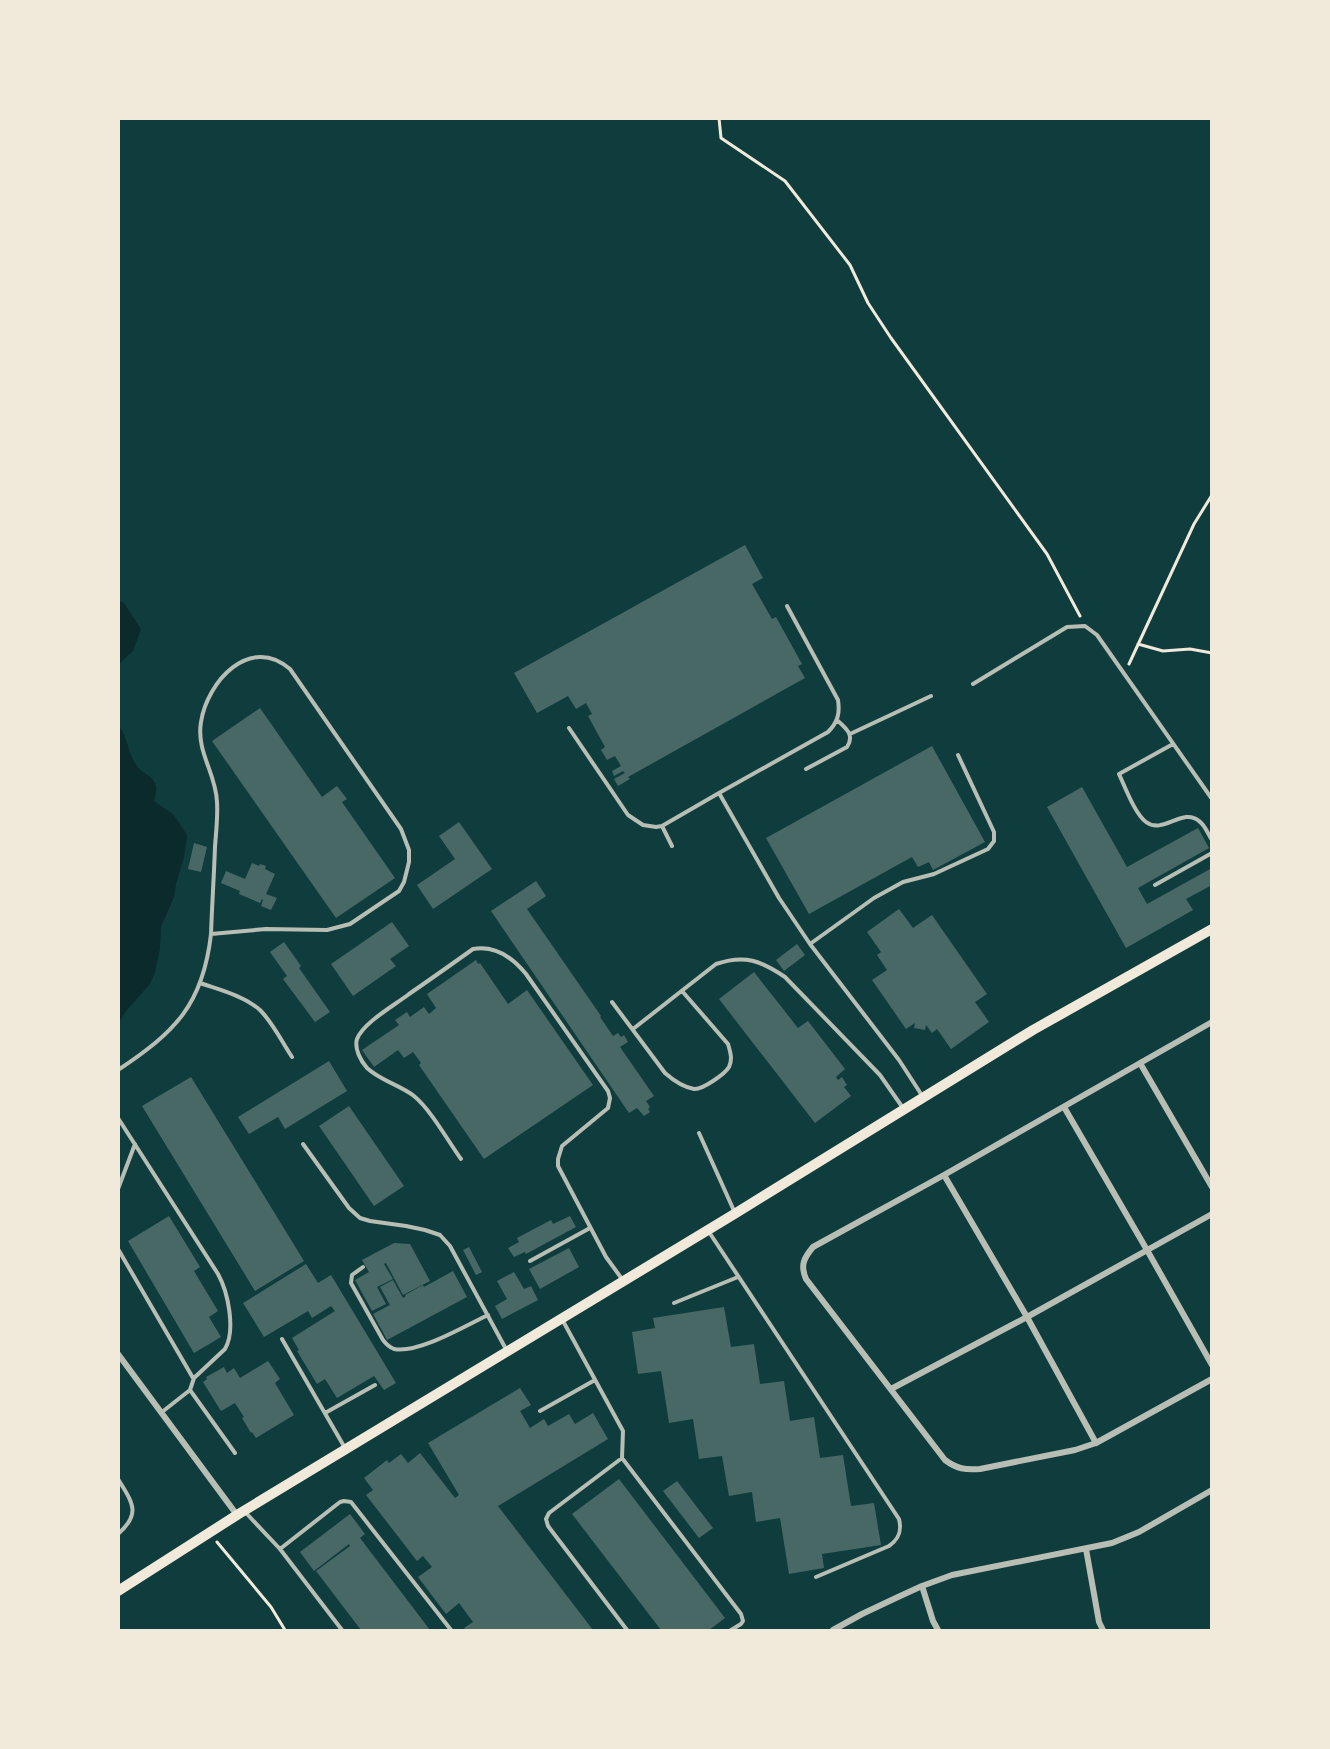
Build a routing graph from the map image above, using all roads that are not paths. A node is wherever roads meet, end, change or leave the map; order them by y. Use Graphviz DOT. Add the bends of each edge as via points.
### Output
graph roads {
  1 [pos="787,606"];
  2 [pos="973,684"];
  3 [pos="931,696"];
  4 [pos="837,720"];
  5 [pos="569,728"];
  6 [pos="850,734"];
  7 [pos="1173,744"];
  8 [pos="958,755"];
  9 [pos="806,769"];
  10 [pos="719,794"];
  11 [pos="1212,799"];
  12 [pos="662,826"];
  13 [pos="1212,840"];
  14 [pos="672,846"];
  15 [pos="1212,853"];
  16 [pos="1155,885"];
  17 [pos="1212,928"];
  18 [pos="211,934"];
  19 [pos="810,944"];
  20 [pos="200,983"];
  21 [pos="682,991"];
  22 [pos="612,1002"];
  23 [pos="1212,1022"];
  24 [pos="633,1029"];
  25 [pos="292,1057"];
  26 [pos="1140,1063"];
  27 [pos="118,1071"];
  28 [pos="924,1098"];
  29 [pos="1064,1107"];
  30 [pos="904,1110"];
  31 [pos="118,1118"];
  32 [pos="699,1133"];
  33 [pos="135,1144"];
  34 [pos="303,1144"];
  35 [pos="461,1159"];
  36 [pos="944,1175"];
  37 [pos="1212,1187"];
  38 [pos="118,1189"];
  39 [pos="736,1214"];
  40 [pos="1212,1214"];
  41 [pos="590,1228"];
  42 [pos="708,1230"];
  43 [pos="118,1249"];
  44 [pos="1147,1250"];
  45 [pos="530,1261"];
  46 [pos="363,1267"];
  47 [pos="738,1277"];
  48 [pos="623,1281"];
  49 [pos="674,1303"];
  50 [pos="488,1315"];
  51 [pos="1027,1317"];
  52 [pos="561,1318"];
  53 [pos="282,1339"];
  54 [pos="507,1351"];
  55 [pos="118,1354"];
  56 [pos="1212,1365"];
  57 [pos="194,1378"];
  58 [pos="595,1380"];
  59 [pos="1212,1380"];
  60 [pos="375,1385"];
  61 [pos="891,1389"];
  62 [pos="190,1390"];
  63 [pos="540,1411"];
  64 [pos="162,1412"];
  65 [pos="325,1413"];
  66 [pos="1096,1443"];
  67 [pos="346,1449"];
  68 [pos="235,1453"];
  69 [pos="622,1458"];
  70 [pos="118,1479"];
  71 [pos="1212,1491"];
  72 [pos="240,1513"];
  73 [pos="118,1534"];
  74 [pos="280,1549"];
  75 [pos="1086,1549"];
  76 [pos="816,1577"];
  77 [pos="922,1586"];
  78 [pos="118,1591"];
  79 [pos="342,1630"];
  80 [pos="450,1630"];
  81 [pos="627,1630"];
  82 [pos="731,1630"];
  83 [pos="832,1630"];
  84 [pos="938,1630"];
  85 [pos="1102,1630"];
  1 -- 4 [label="lane" via="838,700"];
  2 -- 7 [label="lane" via="1067,627 1085,626 1097,635"];
  3 -- 6 [label="lane"];
  4 -- 6 [label="lane"];
  4 -- 10 [label="lane" via="828,732"];
  5 -- 12 [label="lane" via="628,815 643,825"];
  6 -- 9 [label="lane" via="848,747"];
  7 -- 11 [label="lane"];
  7 -- 13 [label="lane" via="1119,774 1140,817 1148,824 1164,825 1190,817 1201,822"];
  8 -- 19 [label="lane" via="994,832 988,849 934,874 903,882"];
  10 -- 12 [label="lane"];
  10 -- 19 [label="lane"];
  12 -- 14 [label="lane"];
  15 -- 16 [label="lane"];
  17 -- 28 [label="main road" via="1033,1030"];
  18 -- 18 [label="lane" via="217,802 201,747 200,724 211,691 223,674 247,659 270,658 290,669 401,828 408,850 407,873 399,891 339,928"];
  18 -- 20 [label="lane"];
  19 -- 28 [label="lane"];
  20 -- 25 [label="lane" via="259,1010"];
  20 -- 27 [label="lane" via="174,1026"];
  21 -- 24 [label="lane"];
  21 -- 24 [label="lane" via="728,1044 731,1058 724,1072 701,1089 675,1082"];
  21 -- 30 [label="lane" via="716,964 730,960 757,961 770,967 785,977 880,1075"];
  22 -- 24 [label="lane"];
  23 -- 26 [label="street"];
  26 -- 29 [label="street"];
  26 -- 37 [label="street"];
  28 -- 30 [label="main road"];
  29 -- 36 [label="street"];
  29 -- 44 [label="street"];
  30 -- 39 [label="main road"];
  31 -- 33 [label="lane"];
  32 -- 39 [label="lane"];
  33 -- 38 [label="lane"];
  33 -- 57 [label="lane" via="225,1290 228,1344"];
  34 -- 50 [label="lane" via="360,1218 440,1235"];
  35 -- 41 [label="lane" via="416,1098 367,1067 356,1044 361,1032 377,1016 473,949 483,947 516,962 608,1091 608,1108 562,1146 558,1159 561,1174"];
  36 -- 51 [label="street"];
  36 -- 61 [label="street" via="813,1247 803,1262 806,1279"];
  39 -- 42 [label="main road"];
  40 -- 44 [label="street"];
  41 -- 45 [label="lane"];
  41 -- 48 [label="lane"];
  42 -- 47 [label="lane"];
  42 -- 48 [label="main road"];
  43 -- 57 [label="lane"];
  44 -- 51 [label="street"];
  44 -- 56 [label="street"];
  46 -- 50 [label="lane" via="352,1275 351,1283 389,1347 415,1348"];
  47 -- 49 [label="lane"];
  47 -- 76 [label="lane" via="899,1519 900,1531 889,1546"];
  48 -- 52 [label="main road"];
  50 -- 54 [label="lane"];
  51 -- 61 [label="street"];
  51 -- 66 [label="street"];
  52 -- 54 [label="main road"];
  52 -- 58 [label="lane"];
  53 -- 65 [label="lane"];
  54 -- 67 [label="main road"];
  55 -- 64 [label="street"];
  57 -- 62 [label="lane"];
  58 -- 63 [label="lane"];
  58 -- 69 [label="lane" via="623,1431"];
  59 -- 66 [label="street"];
  60 -- 65 [label="lane"];
  61 -- 66 [label="street" via="955,1468 980,1469"];
  62 -- 64 [label="lane"];
  62 -- 68 [label="lane"];
  64 -- 72 [label="street"];
  65 -- 67 [label="lane"];
  67 -- 72 [label="main road"];
  69 -- 81 [label="lane" via="549,1512 546,1519"];
  69 -- 82 [label="lane" via="741,1614 743,1621"];
  70 -- 73 [label="lane" via="134,1509 130,1521"];
  71 -- 75 [label="street" via="1138,1532"];
  72 -- 74 [label="lane"];
  72 -- 78 [label="main road"];
  74 -- 79 [label="lane"];
  74 -- 80 [label="lane" via="340,1502 351,1502"];
  75 -- 77 [label="street" via="951,1575"];
  75 -- 85 [label="street"];
  77 -- 83 [label="street"];
  77 -- 84 [label="street"];
}
